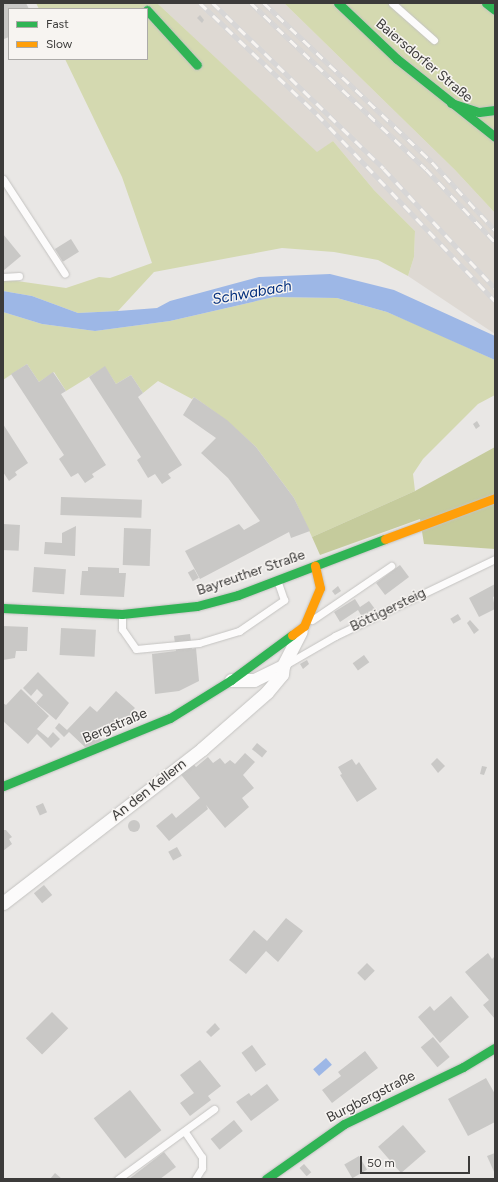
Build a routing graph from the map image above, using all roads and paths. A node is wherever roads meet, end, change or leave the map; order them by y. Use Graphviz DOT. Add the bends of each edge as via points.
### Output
graph roads {
  1 [pos="338,3"];
  2 [pos="392,3"];
  3 [pos="486,3"];
  4 [pos="495,10"];
  5 [pos="148,12"];
  6 [pos="434,40"];
  7 [pos="197,64"];
  8 [pos="451,103"];
  9 [pos="495,110"];
  10 [pos="495,137"];
  11 [pos="3,179"];
  12 [pos="66,274"];
  13 [pos="19,276"];
  14 [pos="3,277"];
  15 [pos="495,498"];
  16 [pos="495,559"];
  17 [pos="315,566"];
  18 [pos="391,566"];
  19 [pos="277,580"];
  20 [pos="3,608"];
  21 [pos="122,614"];
  22 [pos="304,626"];
  23 [pos="283,666"];
  24 [pos="231,680"];
  25 [pos="3,786"];
  26 [pos="3,904"];
  27 [pos="495,1048"];
  28 [pos="214,1110"];
  29 [pos="185,1132"];
  30 [pos="118,1179"];
  31 [pos="194,1179"];
  32 [pos="266,1179"];
  1 -- 8 [label="main road, Baiersdorfer Straße" via="392,54"];
  2 -- 6 [label="lane"];
  3 -- 4 [label="main road"];
  5 -- 7 [label="main road"];
  8 -- 9 [label="main road" via="479,112"];
  8 -- 10 [label="main road, Baiersdorfer Straße"];
  11 -- 12 [label="lane"];
  13 -- 14 [label="lane"];
  15 -- 17 [label="main road, Bayreuther Straße"];
  16 -- 23 [label="lane, Böttigersteig" via="335,636"];
  17 -- 19 [label="main road, Bayreuther Straße"];
  17 -- 22 [label="main road" via="320,588"];
  18 -- 22 [label="lane"];
  19 -- 21 [label="main road, Bayreuther Straße" via="223,600"];
  19 -- 21 [label="lane" via="284,600 239,631 198,643 136,649 122,629"];
  20 -- 21 [label="main road, Bayreuther Straße"];
  22 -- 23 [label="street"];
  22 -- 24 [label="main road"];
  23 -- 24 [label="street, Böttigersteig" via="254,680"];
  23 -- 26 [label="street, An den Kellern" via="282,674 267,692 202,749"];
  24 -- 25 [label="main road, Bergstraße" via="170,718"];
  27 -- 32 [label="main road, Burgbergstraße" via="463,1067 344,1124"];
  28 -- 29 [label="lane"];
  29 -- 30 [label="lane"];
  29 -- 31 [label="lane" via="202,1157 202,1168"];
}
